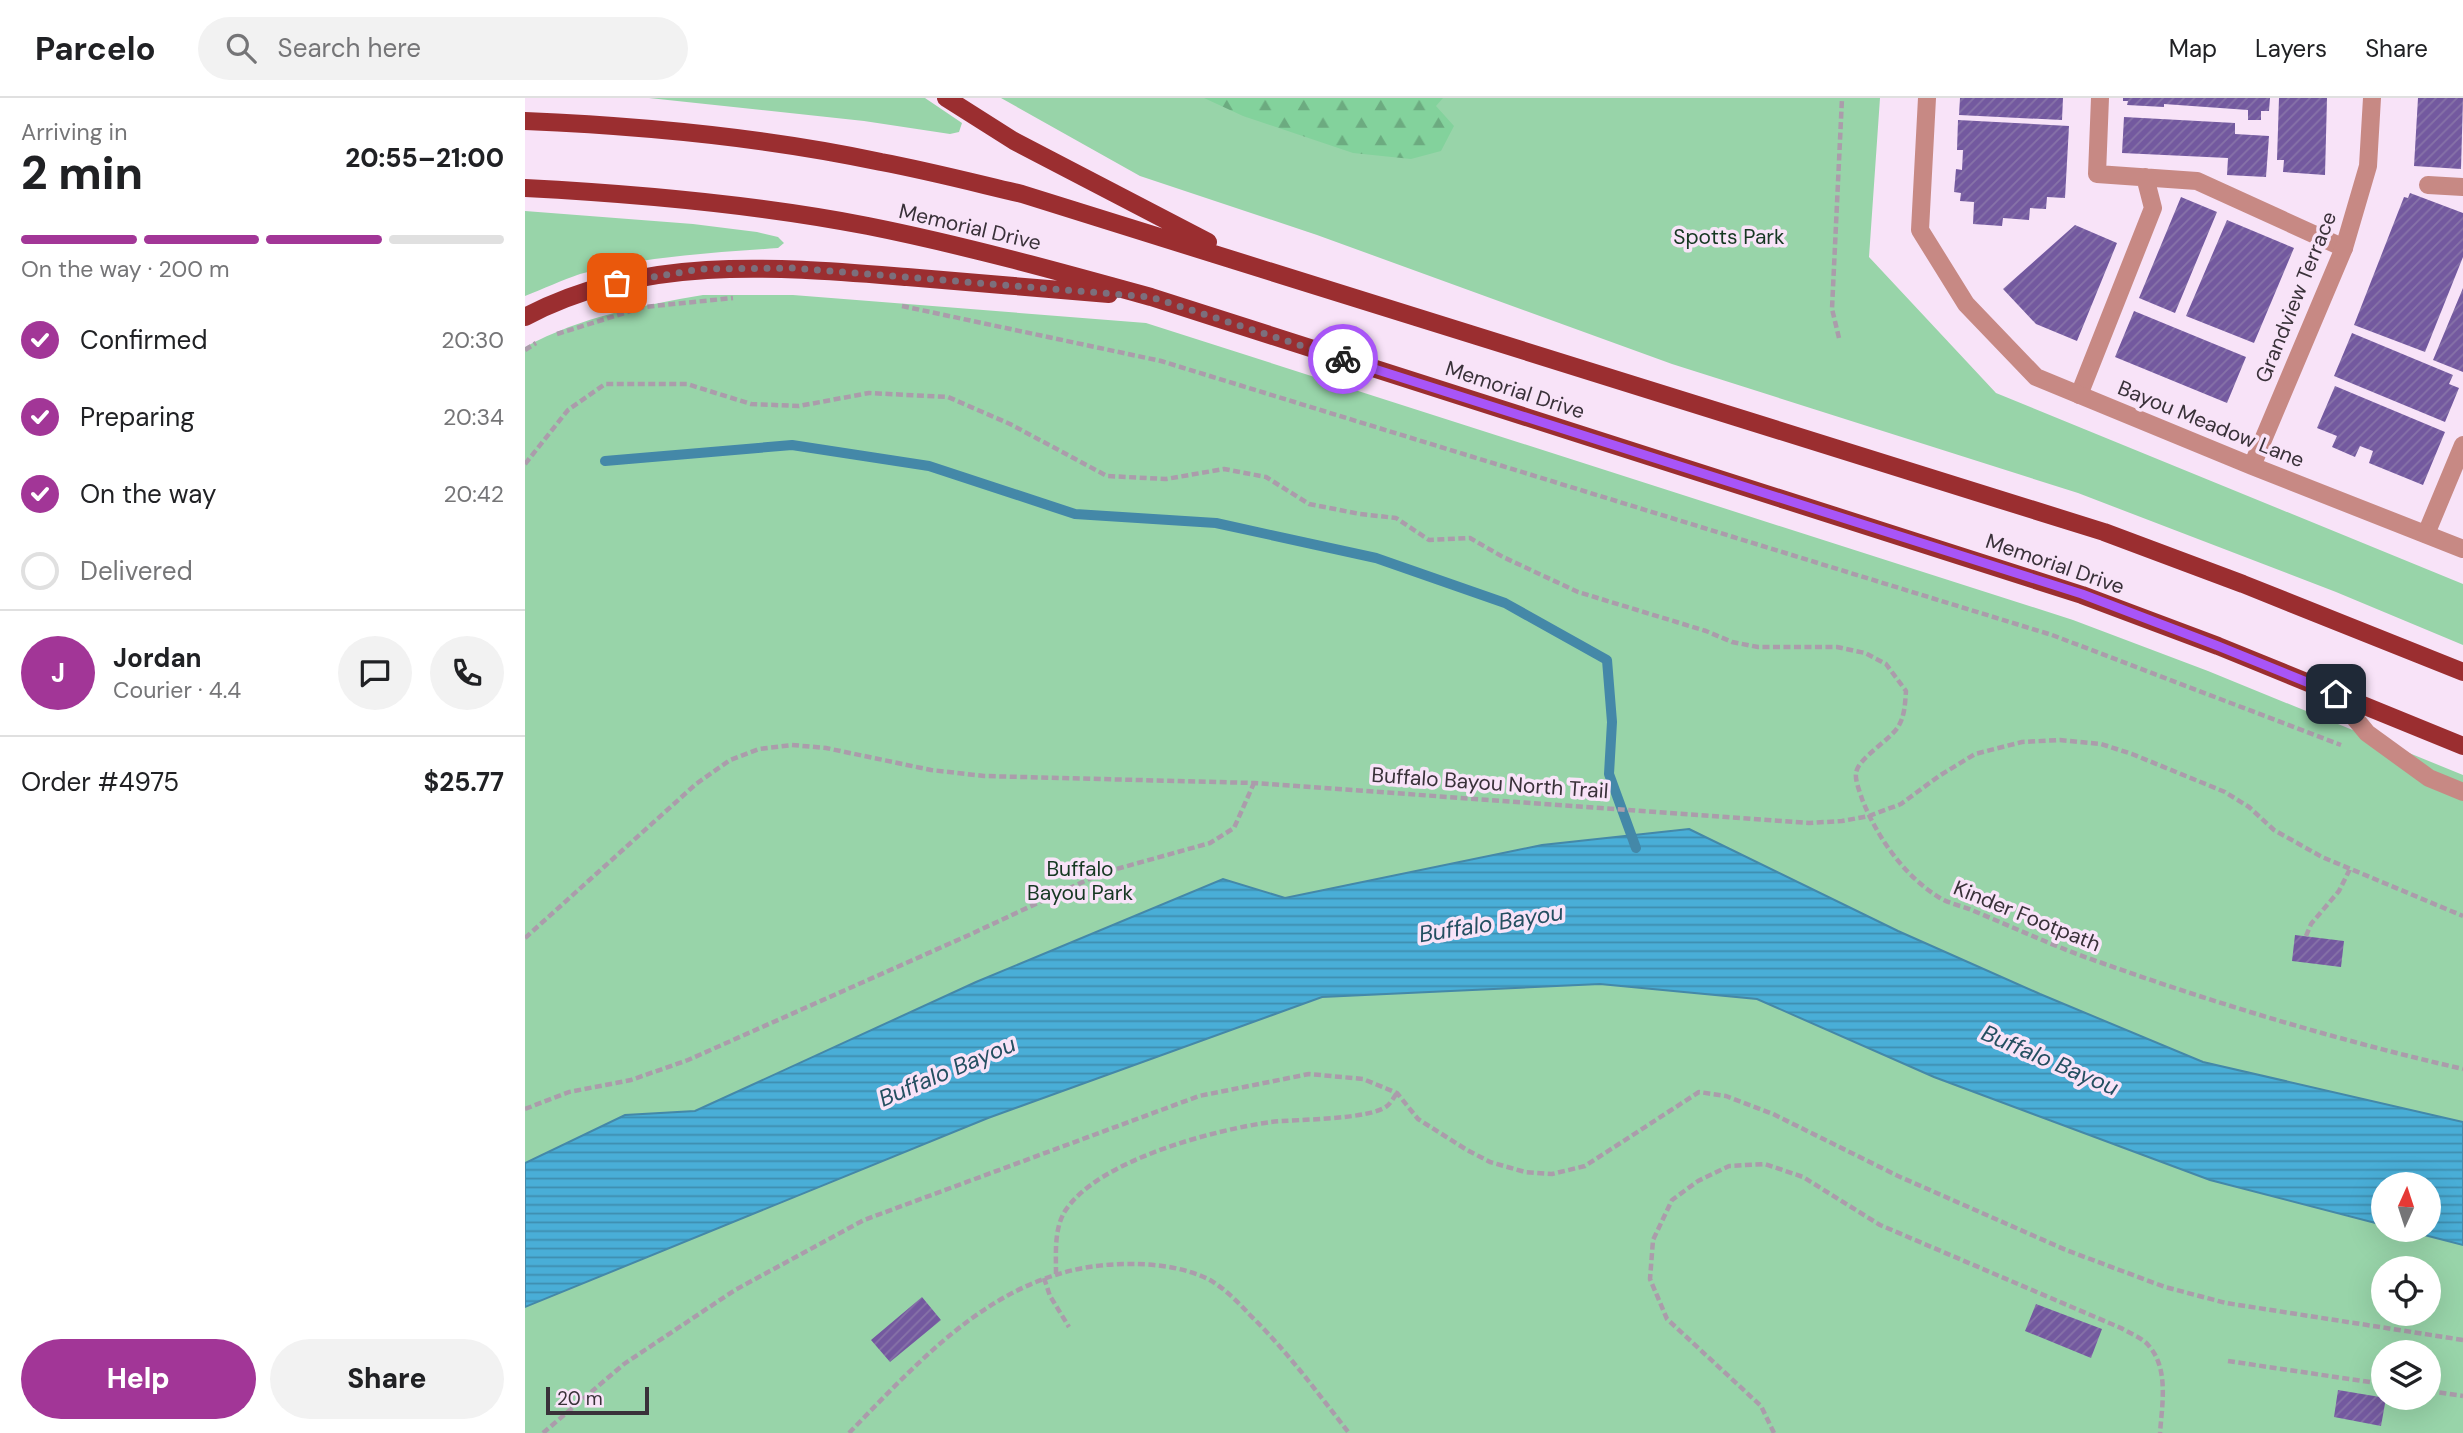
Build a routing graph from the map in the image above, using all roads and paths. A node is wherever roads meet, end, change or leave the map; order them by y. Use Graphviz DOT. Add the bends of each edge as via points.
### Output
graph roads {
  1 [pos="946,98"];
  2 [pos="1842,98"];
  3 [pos="1927,98"];
  4 [pos="2100,98"];
  5 [pos="2372,98"];
  6 [pos="525,121"];
  7 [pos="2145,177"];
  8 [pos="2428,186"];
  9 [pos="2463,187"];
  10 [pos="525,188"];
  11 [pos="2344,248"];
  12 [pos="1245,262"];
  13 [pos="1151,297"];
  14 [pos="735,298"];
  15 [pos="891,305"];
  16 [pos="525,317"];
  17 [pos="554,335"];
  18 [pos="1839,338"];
  19 [pos="541,339"];
  20 [pos="525,350"];
  21 [pos="2079,395"];
  22 [pos="2463,445"];
  23 [pos="525,464"];
  24 [pos="2252,466"];
  25 [pos="2425,534"];
  26 [pos="2463,549"];
  27 [pos="2463,672"];
  28 [pos="2336,694"];
  29 [pos="2463,746"];
  30 [pos="2354,750"];
  31 [pos="1254,783"];
  32 [pos="2463,792"];
  33 [pos="1869,816"];
  34 [pos="2350,869"];
  35 [pos="2463,916"];
  36 [pos="2306,936"];
  37 [pos="525,938"];
  38 [pos="2463,1069"];
  39 [pos="1397,1093"];
  40 [pos="525,1109"];
  41 [pos="1056,1274"];
  42 [pos="1044,1278"];
  43 [pos="1069,1327"];
  44 [pos="2463,1340"];
  45 [pos="2228,1361"];
  46 [pos="2371,1382"];
  47 [pos="2441,1392"];
  48 [pos="2463,1395"];
  49 [pos="543,1433"];
  50 [pos="849,1433"];
  51 [pos="1349,1433"];
  52 [pos="1774,1433"];
  53 [pos="2159,1433"];
  1 -- 12 [label="main road" via="1014,141"];
  2 -- 18 [label="path" via="1832,309"];
  3 -- 21 [label="street, Bayou Meadow Lane" via="1920,230 1966,304 2036,377"];
  4 -- 7 [label="street" via="2097,174"];
  5 -- 11 [label="street, Grandview Terrace" via="2368,166"];
  6 -- 12 [label="main road, Memorial Drive" via="731,137 879,161 1022,194"];
  7 -- 11 [label="street" via="2197,181"];
  7 -- 21 [label="street" via="2154,208"];
  8 -- 9 [label="street"];
  10 -- 13 [label="main road, Memorial Drive" via="726,203 867,226 1007,257"];
  11 -- 24 [label="street, Grandview Terrace"];
  12 -- 27 [label="main road, Memorial Drive" via="2104,532"];
  13 -- 16 [label="main road" via="794,268 701,269 617,283"];
  13 -- 28 [label="main road, Memorial Drive" via="2082,594"];
  14 -- 17 [label="path" via="644,307"];
  15 -- 30 [label="path" via="1174,365 2052,635"];
  19 -- 20 [label="path"];
  21 -- 24 [label="street, Bayou Meadow Lane"];
  22 -- 25 [label="street"];
  23 -- 33 [label="path, Kinder Footpath" via="568,410 605,384 687,384 751,404 799,406 869,393 948,397 1107,476 1166,479 1224,469 1266,477 1309,504 1396,518 1429,540 1470,538 1578,592 1733,642 1758,647 1837,647 1865,653 1886,664 1906,691 1904,710 1898,726 1862,761 1856,773"];
  24 -- 25 [label="street, Bayou Meadow Lane"];
  25 -- 26 [label="street, Bayou Meadow Lane"];
  28 -- 29 [label="main road, Memorial Drive"];
  28 -- 32 [label="street" via="2367,733 2429,778"];
  31 -- 33 [label="path, Buffalo Bayou North Trail" via="1773,820 1842,821"];
  31 -- 37 [label="path, Buffalo Bayou North Trail" via="984,776 826,748 792,745 759,749 730,760 696,784"];
  31 -- 40 [label="path" via="1234,828 1210,843 1102,873 688,1060 631,1080 569,1092"];
  33 -- 34 [label="path, Buffalo Bayou North Trail" via="1901,804 1975,754 2022,743 2101,744 2225,792 2274,830"];
  33 -- 38 [label="path, Kinder Footpath" via="1880,837 1920,883 1941,898 2024,934 2254,1013"];
  34 -- 35 [label="path, Buffalo Bayou North Trail"];
  34 -- 36 [label="path"];
  39 -- 41 [label="path" via="1386,1107 1340,1117 1271,1122 1191,1139 1114,1170 1084,1189 1065,1212 1056,1238"];
  39 -- 44 [label="path" via="1418,1119 1467,1150 1525,1172 1552,1174 1585,1166 1699,1093 1726,1096 2066,1250 2165,1287 2226,1303"];
  39 -- 49 [label="path" via="1363,1079 1310,1074 1199,1096 864,1220 724,1297 624,1364"];
  41 -- 42 [label="path"];
  41 -- 51 [label="path" via="1114,1263 1144,1264 1209,1280 1229,1294 1296,1364"];
  42 -- 43 [label="path"];
  42 -- 50 [label="path" via="952,1332"];
  45 -- 46 [label="path"];
  47 -- 48 [label="path"];
  52 -- 53 [label="path" via="1761,1406 1667,1319 1650,1279 1653,1240 1672,1200 1728,1166 1765,1164 1803,1177 1880,1225 2140,1339 2149,1345 2162,1373"];
}
